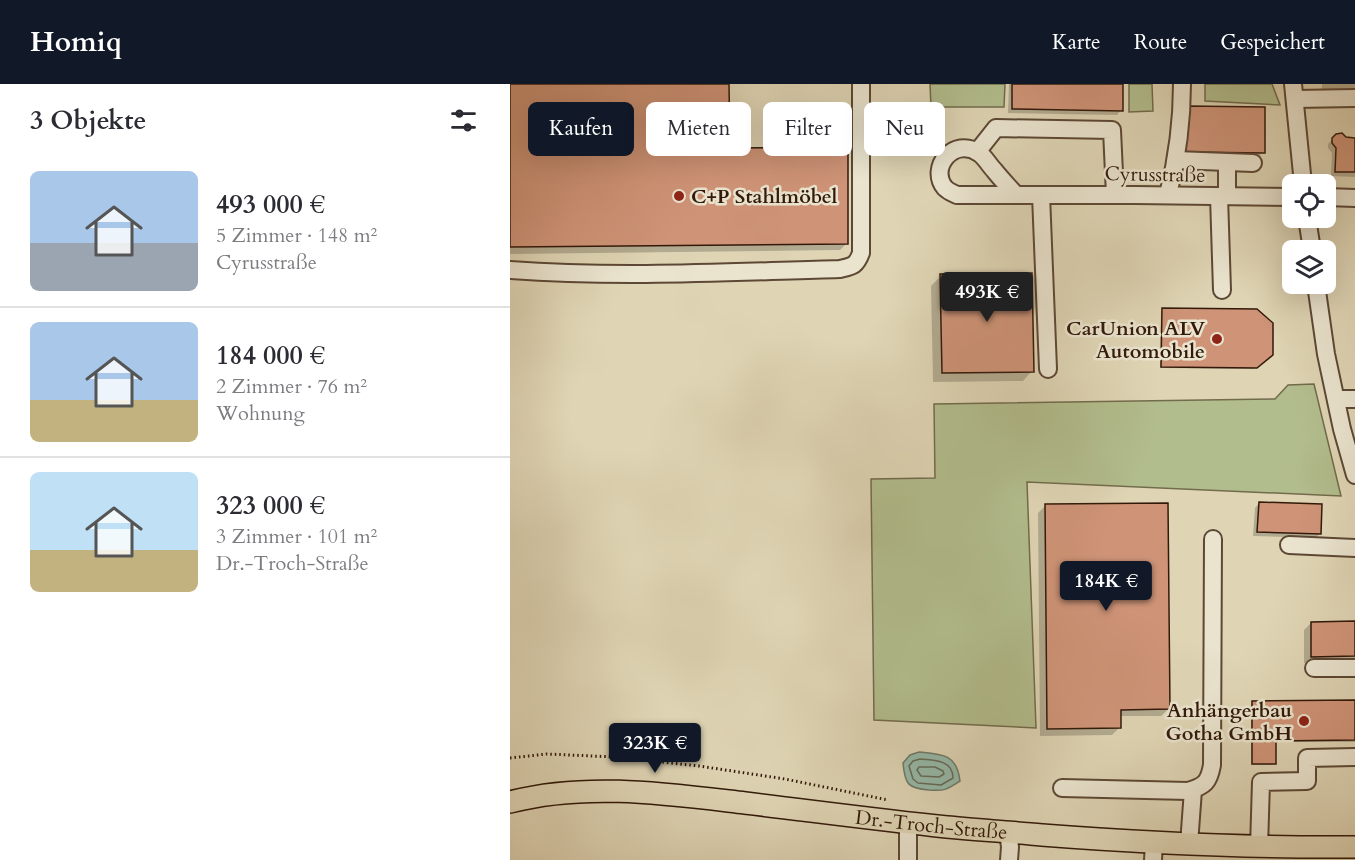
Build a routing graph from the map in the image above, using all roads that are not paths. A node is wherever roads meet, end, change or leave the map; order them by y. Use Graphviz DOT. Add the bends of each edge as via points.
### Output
graph roads {
  1 [pos="861,84"];
  2 [pos="1182,84"];
  3 [pos="1294,92"];
  4 [pos="1355,98"];
  5 [pos="977,152"];
  6 [pos="1176,160"];
  7 [pos="1227,162"];
  8 [pos="1253,163"];
  9 [pos="1302,174"];
  10 [pos="1016,195"];
  11 [pos="1041,195"];
  12 [pos="1115,195"];
  13 [pos="1168,195"];
  14 [pos="1223,196"];
  15 [pos="1282,197"];
  16 [pos="1336,197"];
  17 [pos="1355,198"];
  18 [pos="510,270"];
  19 [pos="1222,290"];
  20 [pos="1317,294"];
  21 [pos="1048,369"];
  22 [pos="1336,399"];
  23 [pos="1355,399"];
  24 [pos="1355,475"];
  25 [pos="1213,539"];
  26 [pos="1288,545"];
  27 [pos="1355,548"];
  28 [pos="1314,668"];
  29 [pos="1355,668"];
  30 [pos="1355,757"];
  31 [pos="1062,788"];
  32 [pos="1193,790"];
  33 [pos="510,802"];
  34 [pos="908,822"];
  35 [pos="1008,832"];
  36 [pos="1189,844"];
  37 [pos="1259,847"];
  38 [pos="1355,847"];
  39 [pos="1154,851"];
  40 [pos="908,860"];
  41 [pos="1009,860"];
  1 -- 18 [label="street" via="861,253 853,266 721,272"];
  2 -- 6 [label="street"];
  3 -- 4 [label="street"];
  3 -- 9 [label="street"];
  5 -- 10 [label="street"];
  5 -- 10 [label="street, Cyrusstraße" via="961,148 948,154 940,173 945,188 957,195"];
  5 -- 12 [label="street" via="996,128 1112,130"];
  6 -- 7 [label="street"];
  6 -- 13 [label="street"];
  7 -- 8 [label="street"];
  7 -- 14 [label="street"];
  10 -- 11 [label="street, Cyrusstraße"];
  11 -- 12 [label="street, Cyrusstraße"];
  11 -- 21 [label="street"];
  12 -- 13 [label="street, Cyrusstraße"];
  13 -- 14 [label="street, Cyrusstraße"];
  14 -- 15 [label="street, Cyrusstraße"];
  14 -- 19 [label="street"];
  16 -- 17 [label="street"];
  20 -- 22 [label="street"];
  22 -- 23 [label="street"];
  22 -- 24 [label="street"];
  25 -- 32 [label="street" via="1212,765 1206,783"];
  26 -- 27 [label="street"];
  28 -- 29 [label="street"];
  30 -- 37 [label="street" via="1306,758 1307,782 1261,782"];
  31 -- 32 [label="street"];
  32 -- 36 [label="street"];
  33 -- 34 [label="main road, Dr.-Troch-Straße" via="570,792 614,791"];
  34 -- 35 [label="main road, Dr.-Troch-Straße"];
  34 -- 40 [label="street"];
  35 -- 39 [label="main road, Dr.-Troch-Straße"];
  35 -- 41 [label="street"];
  36 -- 37 [label="main road, Dr.-Troch-Straße"];
  36 -- 39 [label="main road, Dr.-Troch-Straße"];
  37 -- 38 [label="main road, Dr.-Troch-Straße"];
}
